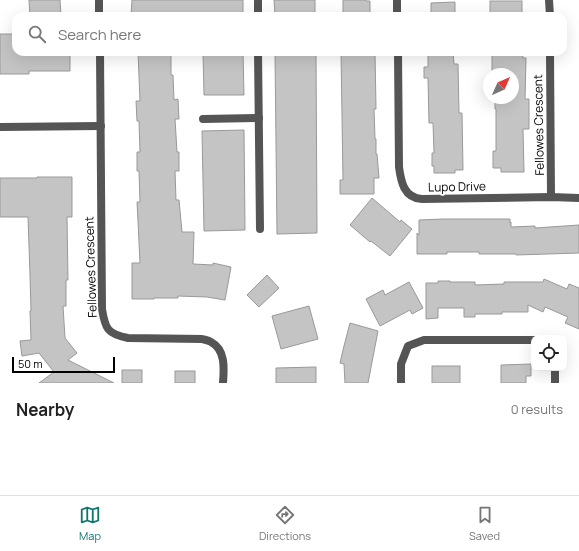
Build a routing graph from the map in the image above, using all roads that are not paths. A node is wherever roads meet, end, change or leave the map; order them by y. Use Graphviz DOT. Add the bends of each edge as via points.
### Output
graph roads {
  1 [pos="99,0"];
  2 [pos="258,0"];
  3 [pos="397,0"];
  4 [pos="549,0"];
  5 [pos="100,12"];
  6 [pos="258,12"];
  7 [pos="398,12"];
  8 [pos="550,12"];
  9 [pos="100,56"];
  10 [pos="258,56"];
  11 [pos="398,56"];
  12 [pos="550,56"];
  13 [pos="203,118"];
  14 [pos="258,118"];
  15 [pos="101,126"];
  16 [pos="0,127"];
  17 [pos="551,197"];
  18 [pos="579,198"];
  19 [pos="260,229"];
  20 [pos="531,340"];
  21 [pos="555,371"];
  22 [pos="223,383"];
  23 [pos="401,383"];
  24 [pos="555,383"];
  1 -- 5 [label="street"];
  2 -- 6 [label="street"];
  3 -- 7 [label="street"];
  4 -- 8 [label="street"];
  9 -- 15 [label="street, Fellowes Crescent"];
  10 -- 14 [label="street"];
  11 -- 17 [label="street, Lupo Drive" via="400,177 410,195 417,199"];
  12 -- 17 [label="street, Fellowes Crescent"];
  13 -- 14 [label="street"];
  14 -- 19 [label="street"];
  15 -- 16 [label="street"];
  15 -- 22 [label="street, Fellowes Crescent" via="104,323 109,331 128,338 202,339 212,342 222,356"];
  17 -- 18 [label="street, Lupo Drive"];
  20 -- 23 [label="street" via="424,340 408,346 401,364"];
  21 -- 24 [label="street"];
}
